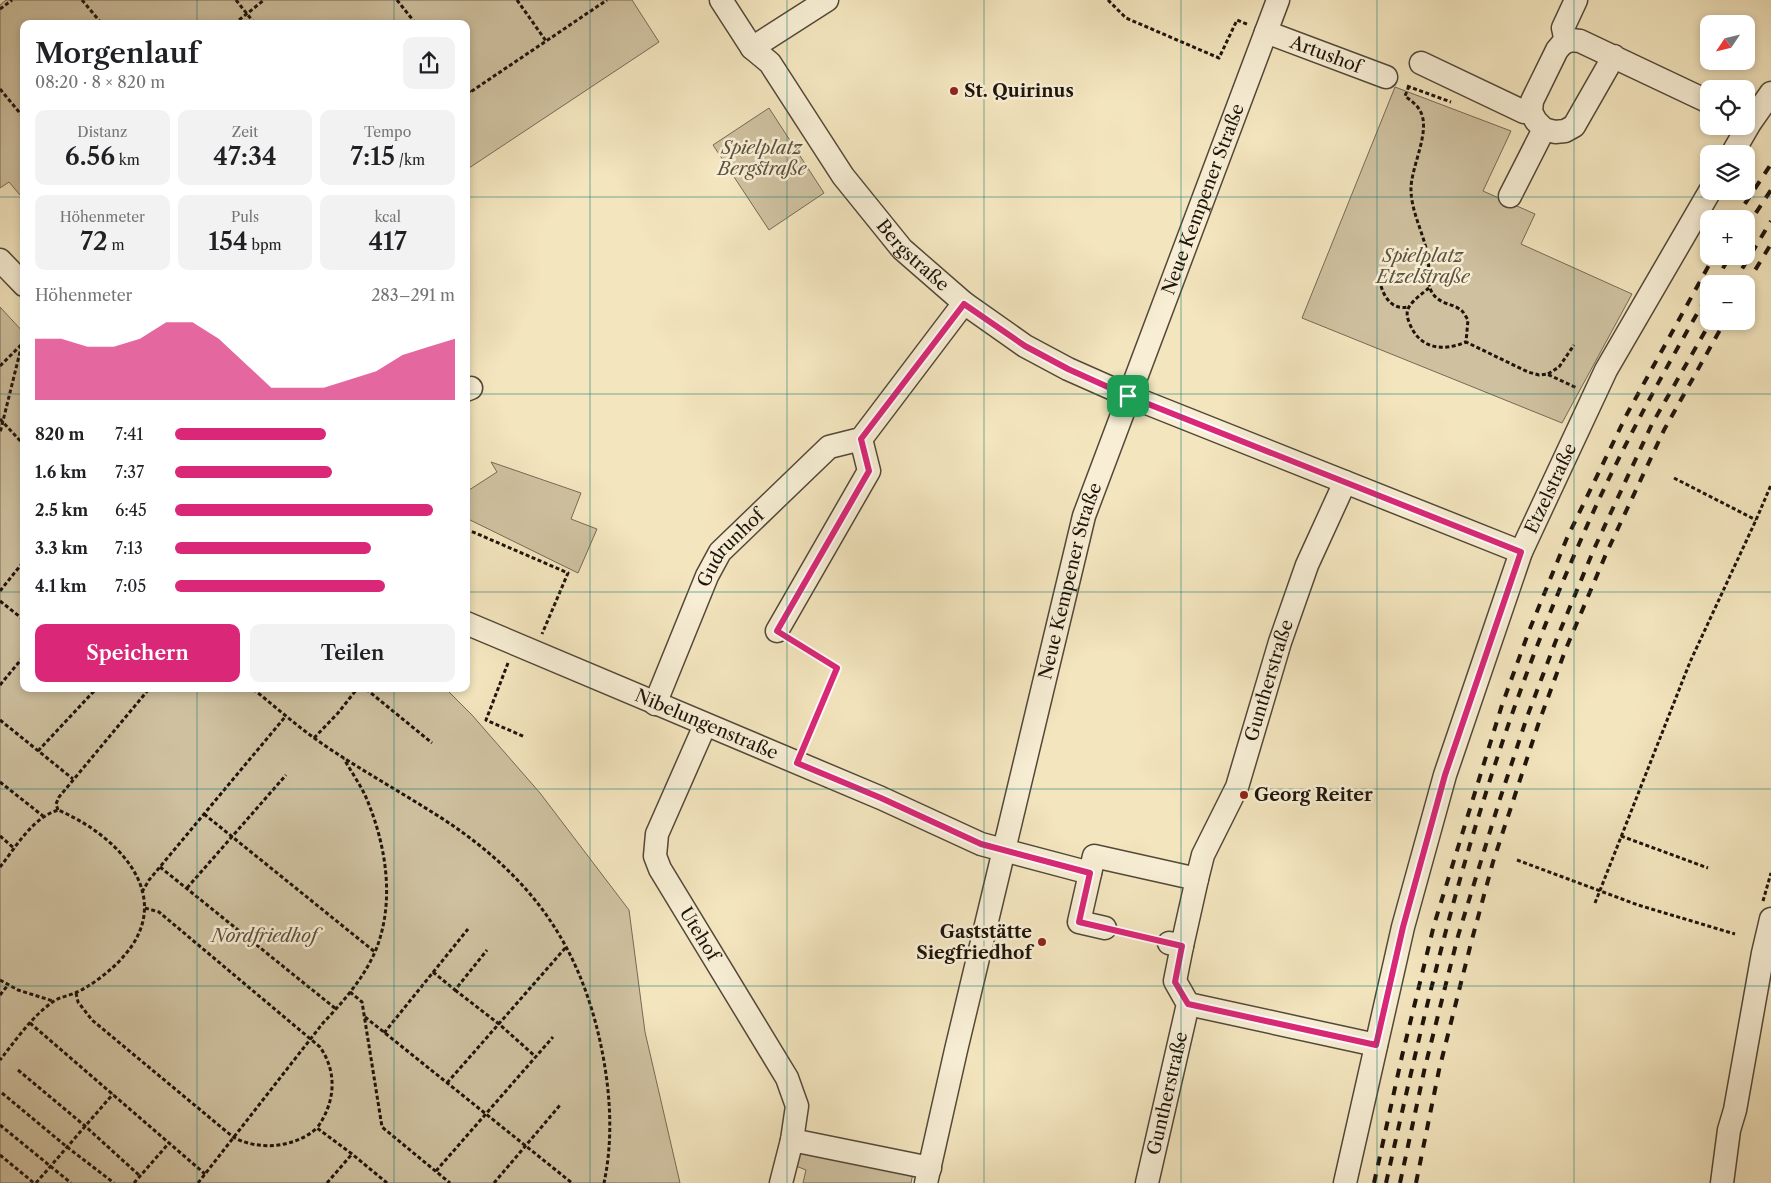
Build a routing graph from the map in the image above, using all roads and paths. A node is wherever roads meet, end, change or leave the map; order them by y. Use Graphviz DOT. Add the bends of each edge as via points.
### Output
graph roads {
  1 [pos="12,0"];
  2 [pos="82,0"];
  3 [pos="236,0"];
  4 [pos="264,0"];
  5 [pos="397,0"];
  6 [pos="517,0"];
  7 [pos="607,0"];
  8 [pos="721,0"];
  9 [pos="827,0"];
  10 [pos="1108,0"];
  11 [pos="1278,0"];
  12 [pos="1576,0"];
  13 [pos="0,9"];
  14 [pos="247,14"];
  15 [pos="99,20"];
  16 [pos="239,20"];
  17 [pos="252,20"];
  18 [pos="413,20"];
  19 [pos="1266,32"];
  20 [pos="546,41"];
  21 [pos="1566,42"];
  22 [pos="752,48"];
  23 [pos="1614,56"];
  24 [pos="1422,63"];
  25 [pos="1386,78"];
  26 [pos="1409,86"];
  27 [pos="0,89"];
  28 [pos="471,92"];
  29 [pos="1771,93"];
  30 [pos="1700,98"];
  31 [pos="20,113"];
  32 [pos="1755,113"];
  33 [pos="1538,120"];
  34 [pos="1510,196"];
  35 [pos="1705,200"];
  36 [pos="0,260"];
  37 [pos="20,281"];
  38 [pos="1380,286"];
  39 [pos="1429,288"];
  40 [pos="964,304"];
  41 [pos="1408,307"];
  42 [pos="1466,342"];
  43 [pos="20,346"];
  44 [pos="1574,346"];
  45 [pos="20,352"];
  46 [pos="0,366"];
  47 [pos="1547,374"];
  48 [pos="1128,396"];
  49 [pos="1594,397"];
  50 [pos="2,421"];
  51 [pos="0,433"];
  52 [pos="861,439"];
  53 [pos="20,441"];
  54 [pos="1674,478"];
  55 [pos="1345,482"];
  56 [pos="1771,485"];
  57 [pos="1756,520"];
  58 [pos="470,531"];
  59 [pos="1521,552"];
  60 [pos="20,567"];
  61 [pos="0,591"];
  62 [pos="0,601"];
  63 [pos="20,617"];
  64 [pos="470,625"];
  65 [pos="777,631"];
  66 [pos="525,648"];
  67 [pos="20,661"];
  68 [pos="0,685"];
  69 [pos="93,692"];
  70 [pos="146,692"];
  71 [pos="257,692"];
  72 [pos="355,692"];
  73 [pos="370,692"];
  74 [pos="655,704"];
  75 [pos="286,717"];
  76 [pos="0,720"];
  77 [pos="705,725"];
  78 [pos="526,737"];
  79 [pos="314,738"];
  80 [pos="432,743"];
  81 [pos="38,752"];
  82 [pos="343,758"];
  83 [pos="797,763"];
  84 [pos="286,775"];
  85 [pos="73,779"];
  86 [pos="0,782"];
  87 [pos="58,810"];
  88 [pos="204,814"];
  89 [pos="43,816"];
  90 [pos="0,836"];
  91 [pos="1620,836"];
  92 [pos="231,837"];
  93 [pos="15,849"];
  94 [pos="1004,850"];
  95 [pos="1517,860"];
  96 [pos="0,867"];
  97 [pos="160,867"];
  98 [pos="1708,868"];
  99 [pos="1090,873"];
  100 [pos="1197,879"];
  101 [pos="188,888"];
  102 [pos="1599,890"];
  103 [pos="142,892"];
  104 [pos="1594,904"];
  105 [pos="145,908"];
  106 [pos="1771,919"];
  107 [pos="1105,928"];
  108 [pos="468,929"];
  109 [pos="1736,934"];
  110 [pos="1176,944"];
  111 [pos="567,946"];
  112 [pos="487,950"];
  113 [pos="375,952"];
  114 [pos="433,972"];
  115 [pos="0,980"];
  116 [pos="8,985"];
  117 [pos="455,990"];
  118 [pos="350,992"];
  119 [pos="76,993"];
  120 [pos="0,994"];
  121 [pos="54,1001"];
  122 [pos="1188,1004"];
  123 [pos="336,1009"];
  124 [pos="365,1017"];
  125 [pos="30,1023"];
  126 [pos="498,1024"];
  127 [pos="384,1033"];
  128 [pos="553,1037"];
  129 [pos="312,1039"];
  130 [pos="1376,1045"];
  131 [pos="536,1056"];
  132 [pos="0,1060"];
  133 [pos="18,1070"];
  134 [pos="447,1083"];
  135 [pos="2,1092"];
  136 [pos="113,1094"];
  137 [pos="561,1104"];
  138 [pos="485,1114"];
  139 [pos="0,1125"];
  140 [pos="85,1126"];
  141 [pos="317,1128"];
  142 [pos="233,1137"];
  143 [pos="792,1140"];
  144 [pos="169,1143"];
  145 [pos="525,1146"];
  146 [pos="67,1147"];
  147 [pos="0,1154"];
  148 [pos="352,1154"];
  149 [pos="50,1166"];
  150 [pos="436,1172"];
  151 [pos="205,1174"];
  152 [pos="140,1176"];
  153 [pos="928,1176"];
  154 [pos="35,1183"];
  155 [pos="71,1183"];
  156 [pos="114,1183"];
  157 [pos="134,1183"];
  158 [pos="198,1183"];
  159 [pos="327,1183"];
  160 [pos="387,1183"];
  161 [pos="450,1183"];
  162 [pos="494,1183"];
  163 [pos="572,1183"];
  164 [pos="604,1183"];
  165 [pos="781,1183"];
  166 [pos="1147,1183"];
  167 [pos="1345,1183"];
  168 [pos="1722,1183"];
  1 -- 13 [label="path"];
  2 -- 15 [label="path"];
  3 -- 14 [label="path"];
  4 -- 14 [label="path"];
  5 -- 18 [label="path"];
  6 -- 20 [label="path"];
  7 -- 20 [label="path"];
  8 -- 22 [label="street, Bergstraße"];
  9 -- 22 [label="street"];
  10 -- 19 [label="path" via="1126,18 1219,58 1237,20"];
  11 -- 19 [label="street, Neue Kempener Straße"];
  12 -- 21 [label="street" via="1563,28"];
  14 -- 16 [label="path"];
  14 -- 17 [label="path"];
  19 -- 25 [label="street, Artushof"];
  19 -- 48 [label="street, Neue Kempener Straße"];
  20 -- 28 [label="path"];
  21 -- 23 [label="street" via="1580,41"];
  21 -- 33 [label="street" via="1557,50 1532,101"];
  22 -- 40 [label="street, Bergstraße" via="770,62 843,176 902,249"];
  23 -- 30 [label="street"];
  23 -- 33 [label="street" via="1574,126 1555,132"];
  24 -- 33 [label="street"];
  26 -- 39 [label="path" via="1405,96 1420,109 1423,122 1411,188 1413,209 1428,255"];
  27 -- 31 [label="path"];
  29 -- 32 [label="street"];
  33 -- 34 [label="street"];
  35 -- 49 [label="street, Etzelstraße" via="1606,370"];
  36 -- 37 [label="street"];
  38 -- 41 [label="path" via="1392,304"];
  39 -- 41 [label="path"];
  39 -- 42 [label="path" via="1445,304 1462,311 1468,320"];
  40 -- 48 [label="street, Bergstraße" via="1025,346"];
  40 -- 52 [label="street"];
  41 -- 42 [label="path" via="1407,315 1413,332 1423,342 1439,348"];
  42 -- 47 [label="path" via="1528,372"];
  43 -- 46 [label="path"];
  44 -- 47 [label="path" via="1559,367"];
  45 -- 50 [label="path"];
  47 -- 49 [label="path"];
  48 -- 55 [label="street, Bergstraße"];
  48 -- 94 [label="street, Neue Kempener Straße" via="1084,516"];
  49 -- 59 [label="street, Etzelstraße"];
  50 -- 51 [label="path"];
  50 -- 53 [label="path"];
  52 -- 65 [label="street" via="869,471"];
  52 -- 74 [label="street, Gudrunhof" via="829,447 720,552 707,576"];
  54 -- 57 [label="path"];
  55 -- 59 [label="street, Bergstraße"];
  55 -- 100 [label="street, Guntherstraße" via="1307,565 1237,786 1203,855"];
  56 -- 57 [label="path"];
  57 -- 91 [label="path" via="1690,662"];
  58 -- 66 [label="path" via="568,573"];
  59 -- 130 [label="street, Etzelstraße" via="1445,775 1403,927"];
  60 -- 61 [label="path"];
  62 -- 63 [label="path"];
  64 -- 66 [label="street, Nibelungenstraße"];
  65 -- 83 [label="path" via="837,668"];
  66 -- 74 [label="street, Nibelungenstraße"];
  66 -- 78 [label="path" via="486,720"];
  67 -- 68 [label="path"];
  69 -- 81 [label="path"];
  70 -- 85 [label="path"];
  71 -- 75 [label="path"];
  72 -- 79 [label="path"];
  73 -- 80 [label="path"];
  74 -- 77 [label="street, Nibelungenstraße"];
  75 -- 79 [label="path"];
  75 -- 88 [label="path"];
  76 -- 81 [label="path"];
  77 -- 83 [label="street, Nibelungenstraße"];
  77 -- 143 [label="street, Utehof" via="658,834 655,856 660,870 787,1078 797,1106"];
  79 -- 82 [label="path"];
  81 -- 85 [label="path"];
  82 -- 111 [label="path" via="448,822 488,852 539,904"];
  82 -- 113 [label="path" via="377,825 384,856 384,912"];
  83 -- 94 [label="street, Nibelungenstraße" via="981,844"];
  84 -- 92 [label="path"];
  85 -- 87 [label="path" via="59,797"];
  86 -- 89 [label="path"];
  87 -- 89 [label="path"];
  87 -- 103 [label="path" via="96,832 121,852 132,865"];
  88 -- 92 [label="path"];
  88 -- 97 [label="path"];
  89 -- 93 [label="path"];
  90 -- 93 [label="path"];
  91 -- 98 [label="path"];
  91 -- 102 [label="path"];
  92 -- 101 [label="path"];
  92 -- 113 [label="path"];
  93 -- 96 [label="path"];
  94 -- 99 [label="street, Nibelungenstraße"];
  94 -- 153 [label="street, Neue Kempener Straße"];
  95 -- 102 [label="path"];
  97 -- 101 [label="path"];
  97 -- 103 [label="path"];
  99 -- 100 [label="street" via="1094,856"];
  99 -- 107 [label="street" via="1079,922"];
  100 -- 110 [label="street, Guntherstraße"];
  101 -- 123 [label="path"];
  102 -- 104 [label="path"];
  102 -- 109 [label="path"];
  103 -- 105 [label="path"];
  105 -- 119 [label="path" via="142,927 122,958"];
  105 -- 129 [label="path" via="159,912"];
  106 -- 168 [label="street" via="1729,1130"];
  107 -- 110 [label="path"];
  108 -- 114 [label="path"];
  110 -- 122 [label="street" via="1175,982"];
  111 -- 126 [label="path"];
  111 -- 164 [label="path" via="596,1020 607,1081 610,1122"];
  112 -- 117 [label="path"];
  113 -- 118 [label="path"];
  114 -- 117 [label="path"];
  114 -- 127 [label="path"];
  115 -- 116 [label="path"];
  116 -- 120 [label="path"];
  116 -- 121 [label="path"];
  117 -- 126 [label="path"];
  118 -- 123 [label="path"];
  118 -- 124 [label="path" via="362,1002"];
  119 -- 121 [label="path"];
  119 -- 142 [label="path" via="92,1020"];
  121 -- 125 [label="path"];
  122 -- 130 [label="street"];
  122 -- 166 [label="street, Guntherstraße"];
  123 -- 129 [label="path"];
  124 -- 127 [label="path"];
  124 -- 150 [label="path" via="382,1127"];
  125 -- 132 [label="path"];
  125 -- 136 [label="path"];
  126 -- 131 [label="path"];
  126 -- 134 [label="path"];
  127 -- 134 [label="path"];
  128 -- 131 [label="path"];
  129 -- 141 [label="path" via="326,1056 333,1079 331,1098 324,1119"];
  129 -- 142 [label="path"];
  130 -- 167 [label="street, Etzelstraße"];
  131 -- 138 [label="path"];
  133 -- 140 [label="path"];
  134 -- 138 [label="path"];
  135 -- 146 [label="path"];
  136 -- 140 [label="path"];
  136 -- 144 [label="path"];
  137 -- 145 [label="path"];
  138 -- 145 [label="path"];
  138 -- 150 [label="path"];
  139 -- 149 [label="path"];
  140 -- 146 [label="path"];
  140 -- 152 [label="path"];
  141 -- 142 [label="path" via="302,1138 273,1146 245,1144"];
  141 -- 148 [label="path"];
  142 -- 151 [label="path"];
  143 -- 153 [label="street"];
  143 -- 165 [label="street, Utehof"];
  144 -- 151 [label="path"];
  144 -- 152 [label="path"];
  145 -- 162 [label="path"];
  145 -- 163 [label="path"];
  146 -- 149 [label="path"];
  146 -- 156 [label="path"];
  147 -- 154 [label="path"];
  148 -- 159 [label="path"];
  148 -- 160 [label="path"];
  149 -- 154 [label="path"];
  149 -- 155 [label="path"];
  150 -- 161 [label="path"];
  151 -- 158 [label="path"];
  152 -- 157 [label="path"];
}
